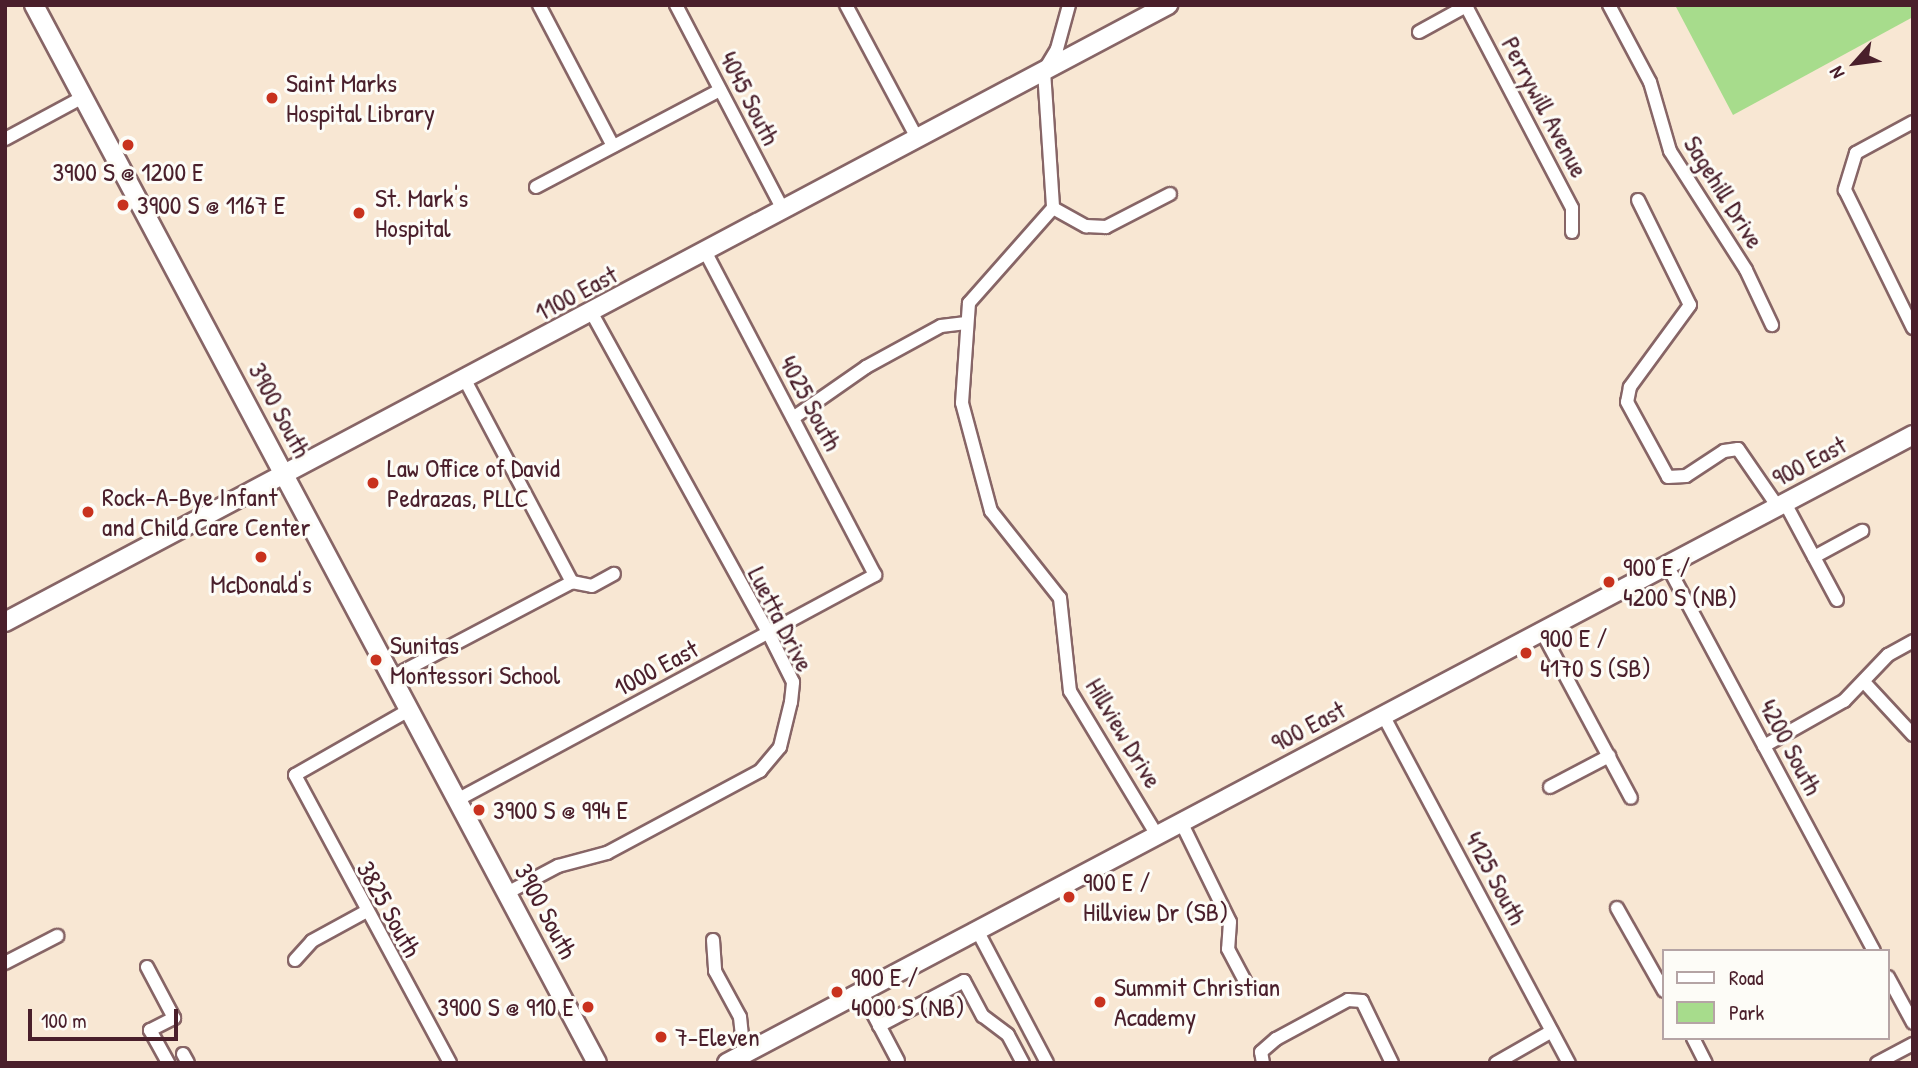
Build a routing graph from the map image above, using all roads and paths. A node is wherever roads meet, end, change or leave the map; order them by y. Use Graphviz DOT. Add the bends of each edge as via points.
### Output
graph roads {
  1 [pos="34,5"];
  2 [pos="539,5"];
  3 [pos="676,5"];
  4 [pos="1069,5"];
  5 [pos="1168,5"];
  6 [pos="1609,5"];
  7 [pos="1467,6"];
  8 [pos="851,7"];
  9 [pos="1419,32"];
  10 [pos="1044,71"];
  11 [pos="720,90"];
  12 [pos="83,97"];
  13 [pos="1913,122"];
  14 [pos="5,139"];
  15 [pos="918,140"];
  16 [pos="613,146"];
  17 [pos="536,187"];
  18 [pos="1170,194"];
  19 [pos="1638,200"];
  20 [pos="1053,208"];
  21 [pos="784,212"];
  22 [pos="1572,232"];
  23 [pos="706,253"];
  24 [pos="593,315"];
  25 [pos="964,323"];
  26 [pos="1772,325"];
  27 [pos="1913,328"];
  28 [pos="465,380"];
  29 [pos="793,418"];
  30 [pos="1913,435"];
  31 [pos="283,473"];
  32 [pos="1779,507"];
  33 [pos="1862,531"];
  34 [pos="1814,556"];
  35 [pos="1667,565"];
  36 [pos="614,574"];
  37 [pos="876,575"];
  38 [pos="572,582"];
  39 [pos="1837,600"];
  40 [pos="5,622"];
  41 [pos="1542,632"];
  42 [pos="769,634"];
  43 [pos="1913,641"];
  44 [pos="392,677"];
  45 [pos="1864,682"];
  46 [pos="410,710"];
  47 [pos="1383,715"];
  48 [pos="1913,735"];
  49 [pos="1764,746"];
  50 [pos="1609,756"];
  51 [pos="1550,787"];
  52 [pos="1631,798"];
  53 [pos="457,800"];
  54 [pos="1181,822"];
  55 [pos="1157,835"];
  56 [pos="506,893"];
  57 [pos="1618,908"];
  58 [pos="365,912"];
  59 [pos="977,930"];
  60 [pos="57,936"];
  61 [pos="713,940"];
  62 [pos="1873,949"];
  63 [pos="295,960"];
  64 [pos="5,962"];
  65 [pos="147,967"];
  66 [pos="1890,981"];
  67 [pos="1247,984"];
  68 [pos="1662,987"];
  69 [pos="861,991"];
  70 [pos="1913,1023"];
  71 [pos="879,1026"];
  72 [pos="1552,1031"];
  73 [pos="1694,1040"];
  74 [pos="1913,1044"];
  75 [pos="744,1054"];
  76 [pos="1262,1057"];
  77 [pos="898,1060"];
  78 [pos="168,1063"];
  79 [pos="450,1063"];
  80 [pos="597,1063"];
  81 [pos="727,1063"];
  82 [pos="1023,1063"];
  83 [pos="1047,1063"];
  84 [pos="1392,1063"];
  85 [pos="1496,1063"];
  86 [pos="1569,1063"];
  87 [pos="1706,1063"];
  88 [pos="1877,1063"];
  1 -- 12 [label="main road, 3900 South"];
  2 -- 16 [label="street"];
  3 -- 11 [label="street, 4045 South"];
  4 -- 10 [label="street" via="1057,49"];
  5 -- 10 [label="main road, 1100 East"];
  6 -- 26 [label="street, Sagehill Drive" via="1650,82 1670,151 1746,270"];
  7 -- 9 [label="street"];
  7 -- 22 [label="street, Perrywill Avenue" via="1572,208"];
  8 -- 15 [label="street"];
  10 -- 15 [label="main road, 1100 East"];
  10 -- 20 [label="street"];
  11 -- 16 [label="street"];
  11 -- 21 [label="street, 4045 South"];
  12 -- 14 [label="street"];
  12 -- 31 [label="main road, 3900 South"];
  13 -- 27 [label="street" via="1856,153 1845,190"];
  15 -- 21 [label="main road, 1100 East"];
  16 -- 17 [label="street"];
  18 -- 20 [label="street" via="1106,227 1086,226"];
  19 -- 32 [label="street" via="1690,304 1630,387 1627,402 1668,477 1686,476 1731,449 1746,454"];
  20 -- 25 [label="street, Hillview Drive" via="979,291"];
  21 -- 23 [label="main road, 1100 East"];
  23 -- 24 [label="main road, 1100 East"];
  23 -- 29 [label="street, 4025 South"];
  24 -- 28 [label="main road, 1100 East"];
  24 -- 42 [label="street, Luetta Drive"];
  25 -- 29 [label="street" via="941,327 866,367"];
  25 -- 55 [label="street, Hillview Drive" via="962,404 985,496 999,524 1056,589 1066,684"];
  28 -- 31 [label="main road, 1100 East"];
  28 -- 38 [label="street"];
  29 -- 37 [label="street, 4025 South"];
  30 -- 32 [label="main road, 900 East"];
  31 -- 40 [label="main road, 1100 East"];
  31 -- 44 [label="main road, 3900 South"];
  32 -- 34 [label="street"];
  32 -- 35 [label="main road, 900 East"];
  33 -- 34 [label="street"];
  34 -- 39 [label="street"];
  35 -- 41 [label="main road, 900 East"];
  35 -- 49 [label="street, 4200 South"];
  36 -- 38 [label="street" via="592,586"];
  37 -- 42 [label="street, 1000 East"];
  38 -- 44 [label="street"];
  41 -- 47 [label="main road, 900 East"];
  41 -- 50 [label="street"];
  42 -- 53 [label="street, 1000 East"];
  42 -- 56 [label="street, Luetta Drive" via="793,682 786,728 774,758 748,779 618,848 558,866"];
  43 -- 45 [label="street" via="1888,655"];
  44 -- 46 [label="main road, 3900 South"];
  45 -- 48 [label="street"];
  45 -- 49 [label="street" via="1837,706"];
  46 -- 53 [label="main road, 3900 South"];
  46 -- 58 [label="street, 3825 South" via="295,775"];
  47 -- 54 [label="main road, 900 East"];
  47 -- 72 [label="street, 4125 South"];
  49 -- 62 [label="street, 4200 South"];
  50 -- 51 [label="street"];
  50 -- 52 [label="street"];
  53 -- 56 [label="main road, 3900 South"];
  54 -- 55 [label="main road, 900 East"];
  54 -- 67 [label="street" via="1230,922 1228,949"];
  55 -- 59 [label="main road, 900 East"];
  56 -- 80 [label="main road, 3900 South"];
  57 -- 68 [label="street"];
  58 -- 63 [label="street" via="312,941"];
  58 -- 79 [label="street, 3825 South"];
  59 -- 69 [label="main road, 900 East"];
  59 -- 83 [label="street"];
  60 -- 64 [label="street"];
  61 -- 75 [label="street" via="715,971 742,1023"];
  65 -- 78 [label="street" via="174,1018 150,1030"];
  66 -- 70 [label="street"];
  69 -- 71 [label="street"];
  69 -- 75 [label="main road, 900 East"];
  71 -- 77 [label="street"];
  71 -- 82 [label="street" via="964,981 983,1016 1008,1035"];
  72 -- 85 [label="street"];
  72 -- 86 [label="street, 4125 South"];
  73 -- 87 [label="street"];
  74 -- 88 [label="street"];
  75 -- 81 [label="main road, 900 East"];
  76 -- 84 [label="street" via="1348,1000 1362,1000"];
}
